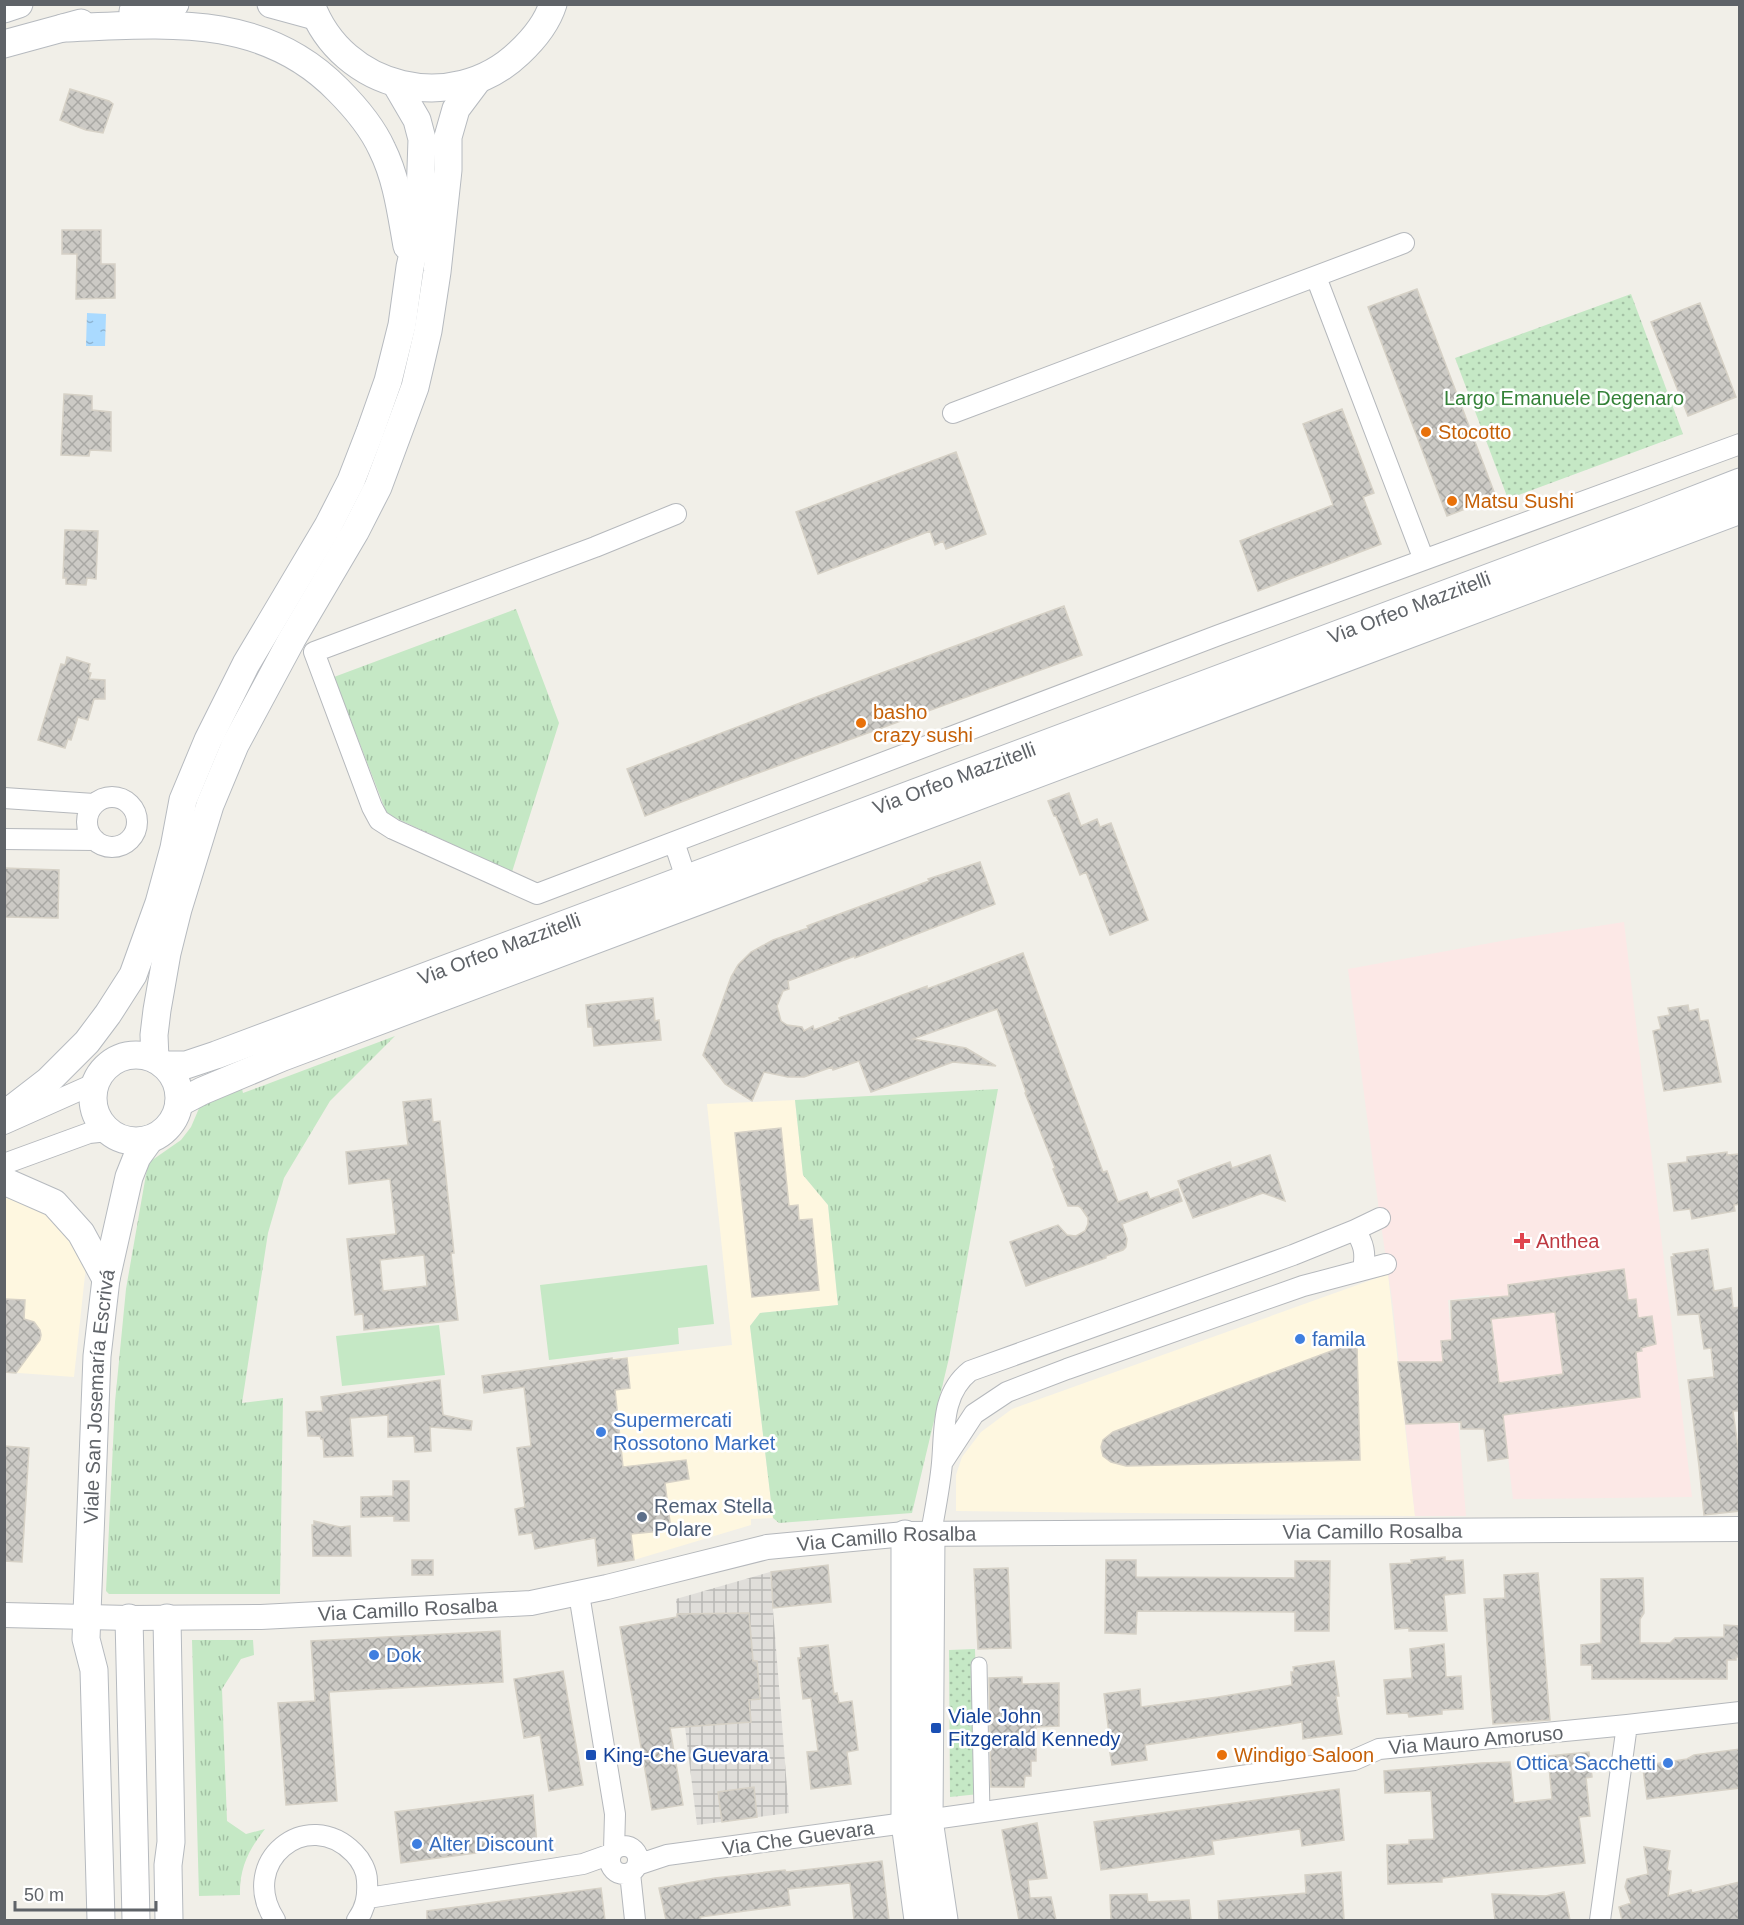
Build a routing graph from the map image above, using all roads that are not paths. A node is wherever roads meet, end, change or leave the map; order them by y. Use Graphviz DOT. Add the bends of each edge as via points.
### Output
graph roads {
  1 [pos="19,4"];
  2 [pos="175,4"];
  3 [pos="271,4"];
  4 [pos="553,4"];
  5 [pos="4,9"];
  6 [pos="313,10"];
  7 [pos="63,28"];
  8 [pos="4,44"];
  9 [pos="477,81"];
  10 [pos="396,84"];
  11 [pos="1404,243"];
  12 [pos="410,267"];
  13 [pos="1316,277"];
  14 [pos="953,412"];
  15 [pos="1740,444"];
  16 [pos="1740,482"];
  17 [pos="1740,510"];
  18 [pos="676,514"];
  19 [pos="1650,531"];
  20 [pos="1424,560"];
  21 [pos="4,798"];
  22 [pos="94,804"];
  23 [pos="921,804"];
  24 [pos="4,839"];
  25 [pos="95,840"];
  26 [pos="674,842"];
  27 [pos="686,878"];
  28 [pos="159,903"];
  29 [pos="116,1060"];
  30 [pos="160,1062"];
  31 [pos="96,1083"];
  32 [pos="179,1102"];
  33 [pos="4,1115"];
  34 [pos="4,1124"];
  35 [pos="112,1134"];
  36 [pos="150,1139"];
  37 [pos="4,1164"];
  38 [pos="129,1177"];
  39 [pos="4,1181"];
  40 [pos="1380,1218"];
  41 [pos="1355,1230"];
  42 [pos="1293,1255"];
  43 [pos="1386,1264"];
  44 [pos="1363,1270"];
  45 [pos="106,1279"];
  46 [pos="1303,1286"];
  47 [pos="1165,1301"];
  48 [pos="1176,1330"];
  49 [pos="1057,1340"];
  50 [pos="1067,1369"];
  51 [pos="942,1462"];
  52 [pos="1740,1528"];
  53 [pos="919,1533"];
  54 [pos="579,1594"];
  55 [pos="4,1615"];
  56 [pos="86,1618"];
  57 [pos="129,1618"];
  58 [pos="167,1618"];
  59 [pos="979,1665"];
  60 [pos="1740,1712"];
  61 [pos="1628,1725"];
  62 [pos="133,1805"];
  63 [pos="982,1813"];
  64 [pos="917,1822"];
  65 [pos="171,1842"];
  66 [pos="623,1860"];
  67 [pos="368,1898"];
  68 [pos="633,1914"];
  69 [pos="101,1920"];
  70 [pos="136,1920"];
  71 [pos="169,1920"];
  72 [pos="275,1920"];
  73 [pos="357,1920"];
  74 [pos="918,1920"];
  75 [pos="944,1920"];
  76 [pos="1600,1920"];
  1 -- 5 [label="main road"];
  2 -- 7 [label="main road" via="118,13"];
  3 -- 6 [label="main road"];
  4 -- 9 [label="main road" via="533,40 507,64"];
  6 -- 10 [label="main road" via="329,39 348,58 371,74"];
  7 -- 8 [label="main road"];
  7 -- 12 [label="main road" via="162,24 206,27 247,35 286,51 323,75 357,110 382,148 397,189"];
  9 -- 10 [label="main road" via="423,88"];
  9 -- 30 [label="main road" via="456,109 448,137 437,272 415,387 378,487 240,735 210,805 167,953 154,1035"];
  10 -- 12 [label="main road" via="417,120 422,139 419,227"];
  11 -- 13 [label="street"];
  12 -- 28 [label="main road" via="402,325 388,381 355,471 328,526 246,664 208,740 183,800"];
  13 -- 14 [label="street"];
  13 -- 20 [label="street"];
  15 -- 20 [label="street, Via Orfeo Mazzitelli"];
  16 -- 19 [label="main road, Via Orfeo Mazzitelli"];
  17 -- 19 [label="main road, Via Orfeo Mazzitelli"];
  18 -- 26 [label="street, Via Orfeo Mazzitelli" via="314,652 372,807 379,820 393,829 537,894"];
  19 -- 23 [label="main road, Via Orfeo Mazzitelli"];
  20 -- 26 [label="street, Via Orfeo Mazzitelli"];
  21 -- 22 [label="street"];
  22 -- 25 [label="street" via="87,826"];
  22 -- 25 [label="street" via="109,797 125,800 136,813 137,821 136,830 126,843 110,847"];
  23 -- 27 [label="main road, Via Orfeo Mazzitelli"];
  23 -- 32 [label="main road, Via Orfeo Mazzitelli"];
  24 -- 25 [label="street"];
  26 -- 27 [label="street"];
  27 -- 30 [label="main road, Via Orfeo Mazzitelli" via="216,1055 186,1065"];
  28 -- 29 [label="main road" via="139,1029 135,1041"];
  28 -- 33 [label="main road" via="133,975 108,1014 87,1042 48,1081"];
  29 -- 30 [label="main road" via="136,1055"];
  29 -- 31 [label="main road"];
  30 -- 32 [label="main road" via="176,1082"];
  31 -- 34 [label="street"];
  31 -- 35 [label="main road" via="94,1104 101,1123"];
  32 -- 36 [label="main road" via="167,1129"];
  35 -- 36 [label="main road" via="128,1140"];
  35 -- 37 [label="street" via="89,1133"];
  35 -- 38 [label="main road" via="126,1154"];
  36 -- 38 [label="main road"];
  38 -- 45 [label="main road, Viale San Josemaría Escrivá"];
  39 -- 45 [label="main road" via="54,1203 81,1233"];
  40 -- 41 [label="street"];
  41 -- 42 [label="street"];
  41 -- 44 [label="street" via="1365,1255"];
  42 -- 46 [label="street" via="1299,1262"];
  42 -- 47 [label="street"];
  43 -- 44 [label="street"];
  44 -- 46 [label="street"];
  45 -- 56 [label="main road, Viale San Josemaría Escrivá" via="97,1356"];
  46 -- 48 [label="street"];
  47 -- 48 [label="street"];
  47 -- 49 [label="street"];
  48 -- 50 [label="street"];
  49 -- 50 [label="street"];
  49 -- 51 [label="street" via="977,1368 960,1379 949,1400"];
  50 -- 51 [label="street" via="1007,1392 974,1414"];
  51 -- 53 [label="street"];
  52 -- 53 [label="street, Via Camillo Rosalba"];
  53 -- 54 [label="street, Via Camillo Rosalba" via="767,1547"];
  53 -- 64 [label="main road"];
  54 -- 58 [label="street, Via Camillo Rosalba" via="495,1606"];
  54 -- 66 [label="street"];
  55 -- 56 [label="street, Via Camillo Rosalba"];
  56 -- 57 [label="street, Via Camillo Rosalba"];
  56 -- 69 [label="main road, Viale San Josemaría Escrivá" via="86,1639 94,1670"];
  57 -- 58 [label="street, Via Camillo Rosalba"];
  57 -- 62 [label="main road"];
  58 -- 65 [label="main road"];
  59 -- 63 [label="street"];
  60 -- 61 [label="street, Via Mauro Amoruso"];
  61 -- 63 [label="street, Via Mauro Amoruso" via="1379,1749 1354,1760"];
  61 -- 76 [label="street"];
  62 -- 65 [label="main road"];
  62 -- 70 [label="main road"];
  63 -- 64 [label="street, Via Mauro Amoruso"];
  64 -- 66 [label="street, Via Che Guevara"];
  64 -- 74 [label="main road"];
  64 -- 75 [label="main road"];
  65 -- 71 [label="main road"];
  66 -- 67 [label="street, Via Che Guevara"];
  66 -- 68 [label="street"];
  67 -- 72 [label="street" via="367,1876 360,1859 344,1843 322,1835 296,1839 275,1854 264,1879 264,1898"];
  67 -- 73 [label="street"];
}
